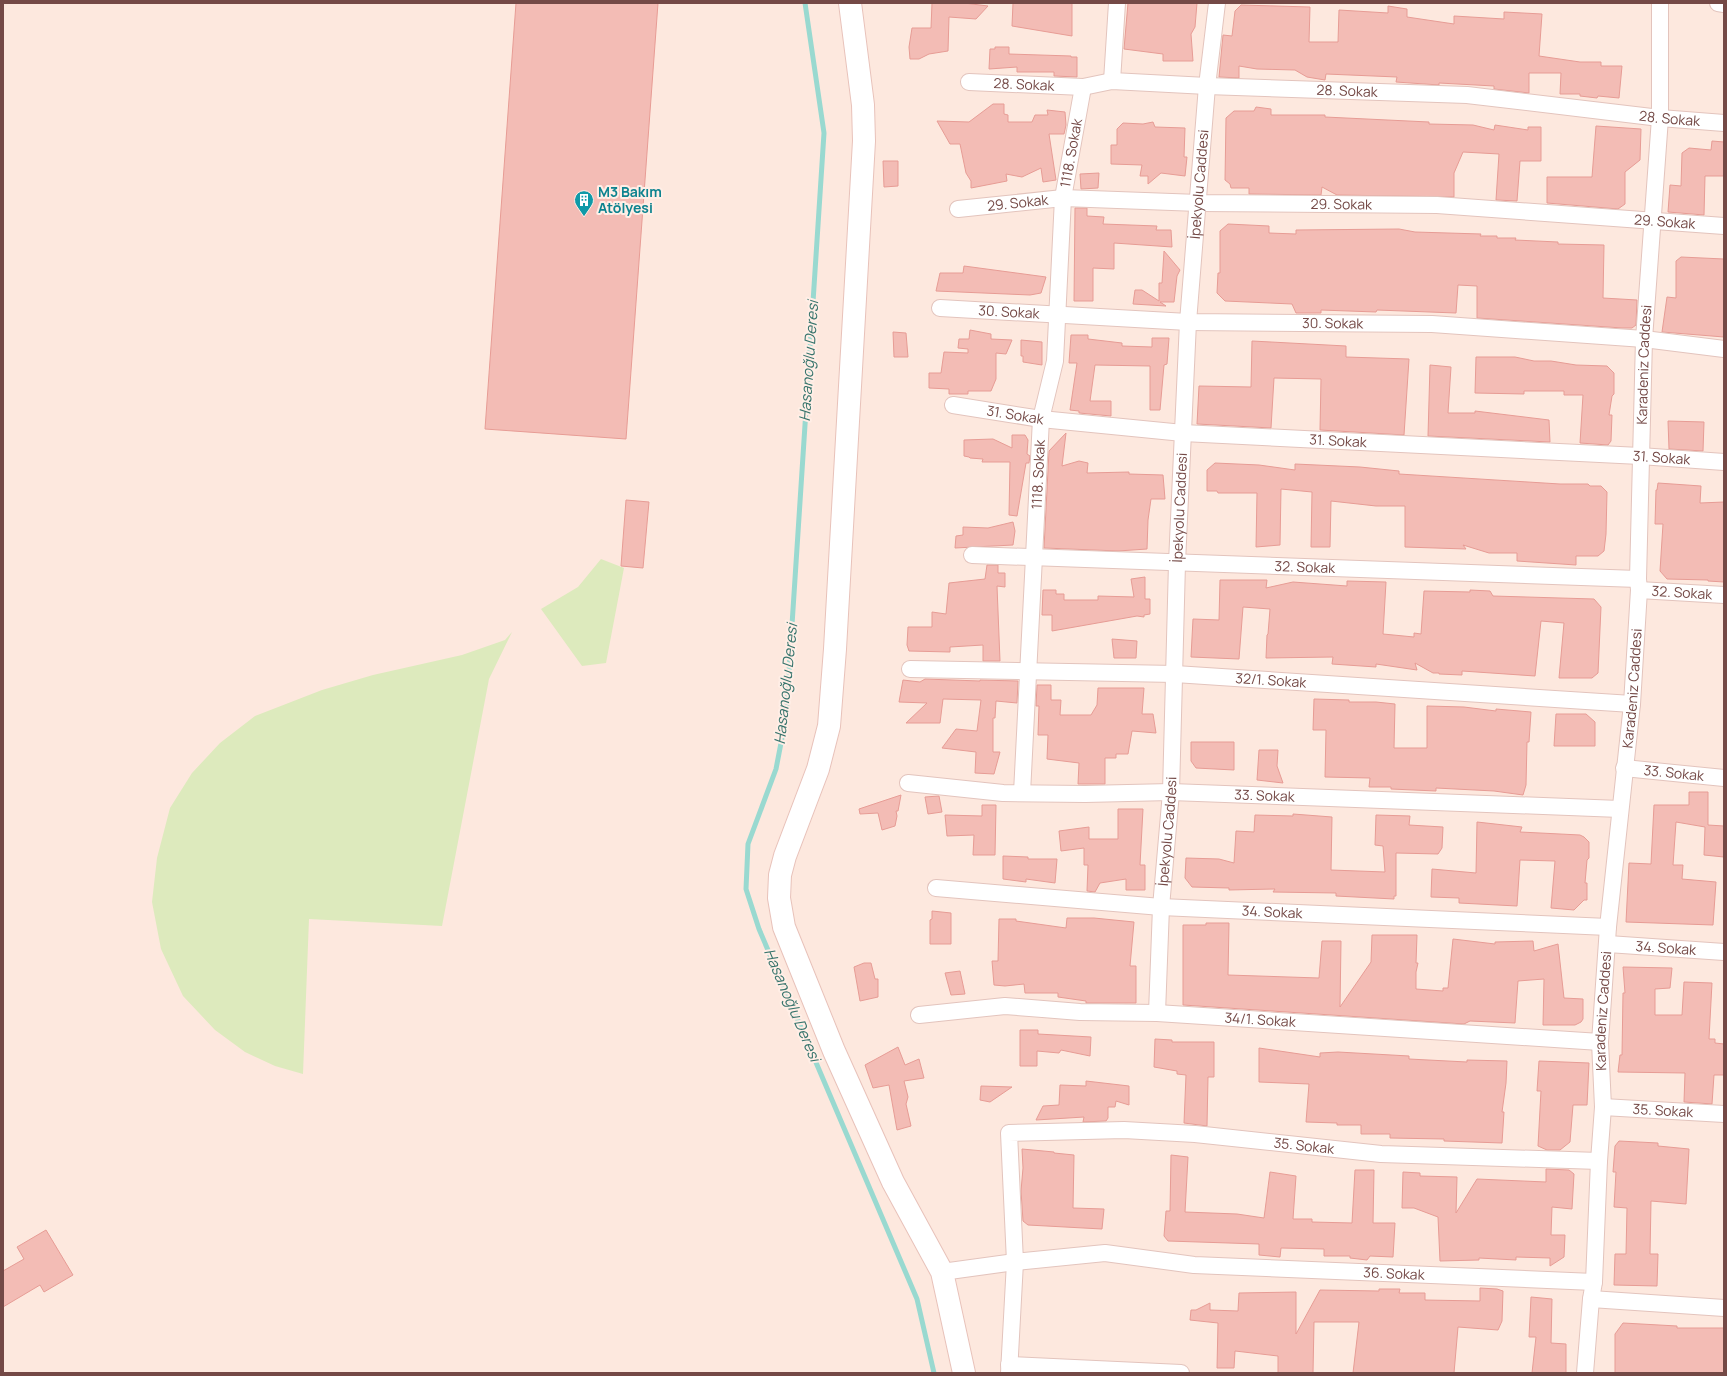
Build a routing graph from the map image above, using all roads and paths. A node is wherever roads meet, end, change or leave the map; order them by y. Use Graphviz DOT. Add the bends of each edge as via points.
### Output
graph roads {
  1 [pos="850,3"];
  2 [pos="1117,3"];
  3 [pos="1217,3"];
  4 [pos="1660,3"];
  5 [pos="1718,3"];
  6 [pos="1724,4"];
  7 [pos="1112,81"];
  8 [pos="969,82"];
  9 [pos="1207,86"];
  10 [pos="1083,87"];
  11 [pos="1660,118"];
  12 [pos="1724,123"];
  13 [pos="1063,198"];
  14 [pos="1199,203"];
  15 [pos="958,209"];
  16 [pos="1653,221"];
  17 [pos="1724,226"];
  18 [pos="940,308"];
  19 [pos="1058,315"];
  20 [pos="1188,322"];
  21 [pos="1644,339"];
  22 [pos="1724,349"];
  23 [pos="953,405"];
  24 [pos="1041,419"];
  25 [pos="1183,433"];
  26 [pos="1640,456"];
  27 [pos="1724,462"];
  28 [pos="972,555"];
  29 [pos="1034,556"];
  30 [pos="1177,563"];
  31 [pos="1639,584"];
  32 [pos="1724,595"];
  33 [pos="910,669"];
  34 [pos="1029,671"];
  35 [pos="1175,674"];
  36 [pos="1632,704"];
  37 [pos="1624,768"];
  38 [pos="1724,778"];
  39 [pos="908,783"];
  40 [pos="1171,792"];
  41 [pos="1022,793"];
  42 [pos="1620,809"];
  43 [pos="936,888"];
  44 [pos="1161,907"];
  45 [pos="1608,928"];
  46 [pos="1608,944"];
  47 [pos="1724,952"];
  48 [pos="1156,1013"];
  49 [pos="919,1015"];
  50 [pos="1600,1042"];
  51 [pos="1603,1107"];
  52 [pos="1724,1114"];
  53 [pos="1599,1161"];
  54 [pos="1015,1262"];
  55 [pos="942,1272"];
  56 [pos="1594,1282"];
  57 [pos="1591,1299"];
  58 [pos="1724,1308"];
  59 [pos="1009,1369"];
  60 [pos="964,1373"];
  61 [pos="1181,1373"];
  62 [pos="1585,1373"];
  1 -- 55 [label="street" via="863,105 864,141 835,657 829,726 818,769 784,856 779,898 784,927 834,1051 893,1182"];
  2 -- 7 [label="street"];
  3 -- 9 [label="street, İpekyolu Caddesi"];
  4 -- 11 [label="street, Karadeniz Caddesi"];
  5 -- 6 [label="street"];
  7 -- 9 [label="street, 28. Sokak"];
  7 -- 10 [label="street, 28. Sokak"];
  8 -- 10 [label="street, 28. Sokak"];
  9 -- 11 [label="street, 28. Sokak" via="1467,95"];
  9 -- 14 [label="street, İpekyolu Caddesi"];
  10 -- 13 [label="street, 1118. Sokak"];
  11 -- 12 [label="street, 28. Sokak"];
  11 -- 16 [label="street, Karadeniz Caddesi"];
  13 -- 14 [label="street, 29. Sokak"];
  13 -- 15 [label="street, 29. Sokak"];
  13 -- 19 [label="street, 1118. Sokak"];
  14 -- 16 [label="street, 29. Sokak" via="1437,205"];
  14 -- 20 [label="street, İpekyolu Caddesi"];
  16 -- 17 [label="street, 29. Sokak"];
  16 -- 21 [label="street, Karadeniz Caddesi"];
  18 -- 19 [label="street, 30. Sokak"];
  19 -- 20 [label="street, 30. Sokak"];
  19 -- 24 [label="street, 1118. Sokak" via="1055,361"];
  20 -- 21 [label="street, 30. Sokak" via="1432,324"];
  20 -- 25 [label="street, İpekyolu Caddesi"];
  21 -- 22 [label="street, 30. Sokak"];
  21 -- 26 [label="street, Karadeniz Caddesi"];
  23 -- 24 [label="street, 31. Sokak"];
  24 -- 25 [label="street, 31. Sokak"];
  24 -- 29 [label="street, 1118. Sokak"];
  25 -- 26 [label="street, 31. Sokak"];
  25 -- 30 [label="street, İpekyolu Caddesi"];
  26 -- 27 [label="street, 31. Sokak"];
  26 -- 31 [label="street, Karadeniz Caddesi"];
  28 -- 29 [label="street, 32. Sokak"];
  29 -- 30 [label="street, 32. Sokak"];
  29 -- 34 [label="street, 1118. Sokak"];
  30 -- 31 [label="street, 32. Sokak" via="1293,565"];
  30 -- 35 [label="street, İpekyolu Caddesi"];
  31 -- 32 [label="street, 32. Sokak"];
  31 -- 36 [label="street, Karadeniz Caddesi"];
  33 -- 34 [label="street, 32/1. Sokak"];
  34 -- 35 [label="street, 32/1. Sokak"];
  34 -- 41 [label="street, 1118. Sokak"];
  35 -- 36 [label="street, 32/1. Sokak"];
  35 -- 40 [label="street, İpekyolu Caddesi"];
  36 -- 37 [label="street, Karadeniz Caddesi"];
  37 -- 38 [label="street, 33. Sokak"];
  37 -- 42 [label="street, Karadeniz Caddesi"];
  39 -- 41 [label="street, 33. Sokak"];
  40 -- 41 [label="street, 33. Sokak"];
  40 -- 42 [label="street, 33. Sokak"];
  40 -- 44 [label="street, İpekyolu Caddesi"];
  42 -- 45 [label="street, Karadeniz Caddesi"];
  43 -- 44 [label="street, 34. Sokak"];
  44 -- 45 [label="street, 34. Sokak"];
  44 -- 48 [label="street, İpekyolu Caddesi"];
  45 -- 46 [label="street, Karadeniz Caddesi"];
  46 -- 47 [label="street, 34. Sokak"];
  46 -- 50 [label="street, Karadeniz Caddesi"];
  48 -- 49 [label="street, 34/1. Sokak" via="1080,1012 1005,1006"];
  48 -- 50 [label="street, 34/1. Sokak"];
  50 -- 51 [label="street, Karadeniz Caddesi"];
  51 -- 52 [label="street, 35. Sokak"];
  51 -- 53 [label="street, Karadeniz Caddesi"];
  53 -- 54 [label="street, 35. Sokak" via="1381,1154 1195,1134 1124,1130 1009,1133"];
  53 -- 56 [label="street, Karadeniz Caddesi"];
  54 -- 55 [label="street, 36. Sokak"];
  54 -- 56 [label="street, 36. Sokak" via="1106,1253 1194,1265"];
  54 -- 59 [label="street"];
  55 -- 60 [label="street"];
  56 -- 57 [label="street, Karadeniz Caddesi"];
  57 -- 58 [label="street"];
  57 -- 62 [label="street, Karadeniz Caddesi"];
  59 -- 61 [label="street"];
}
